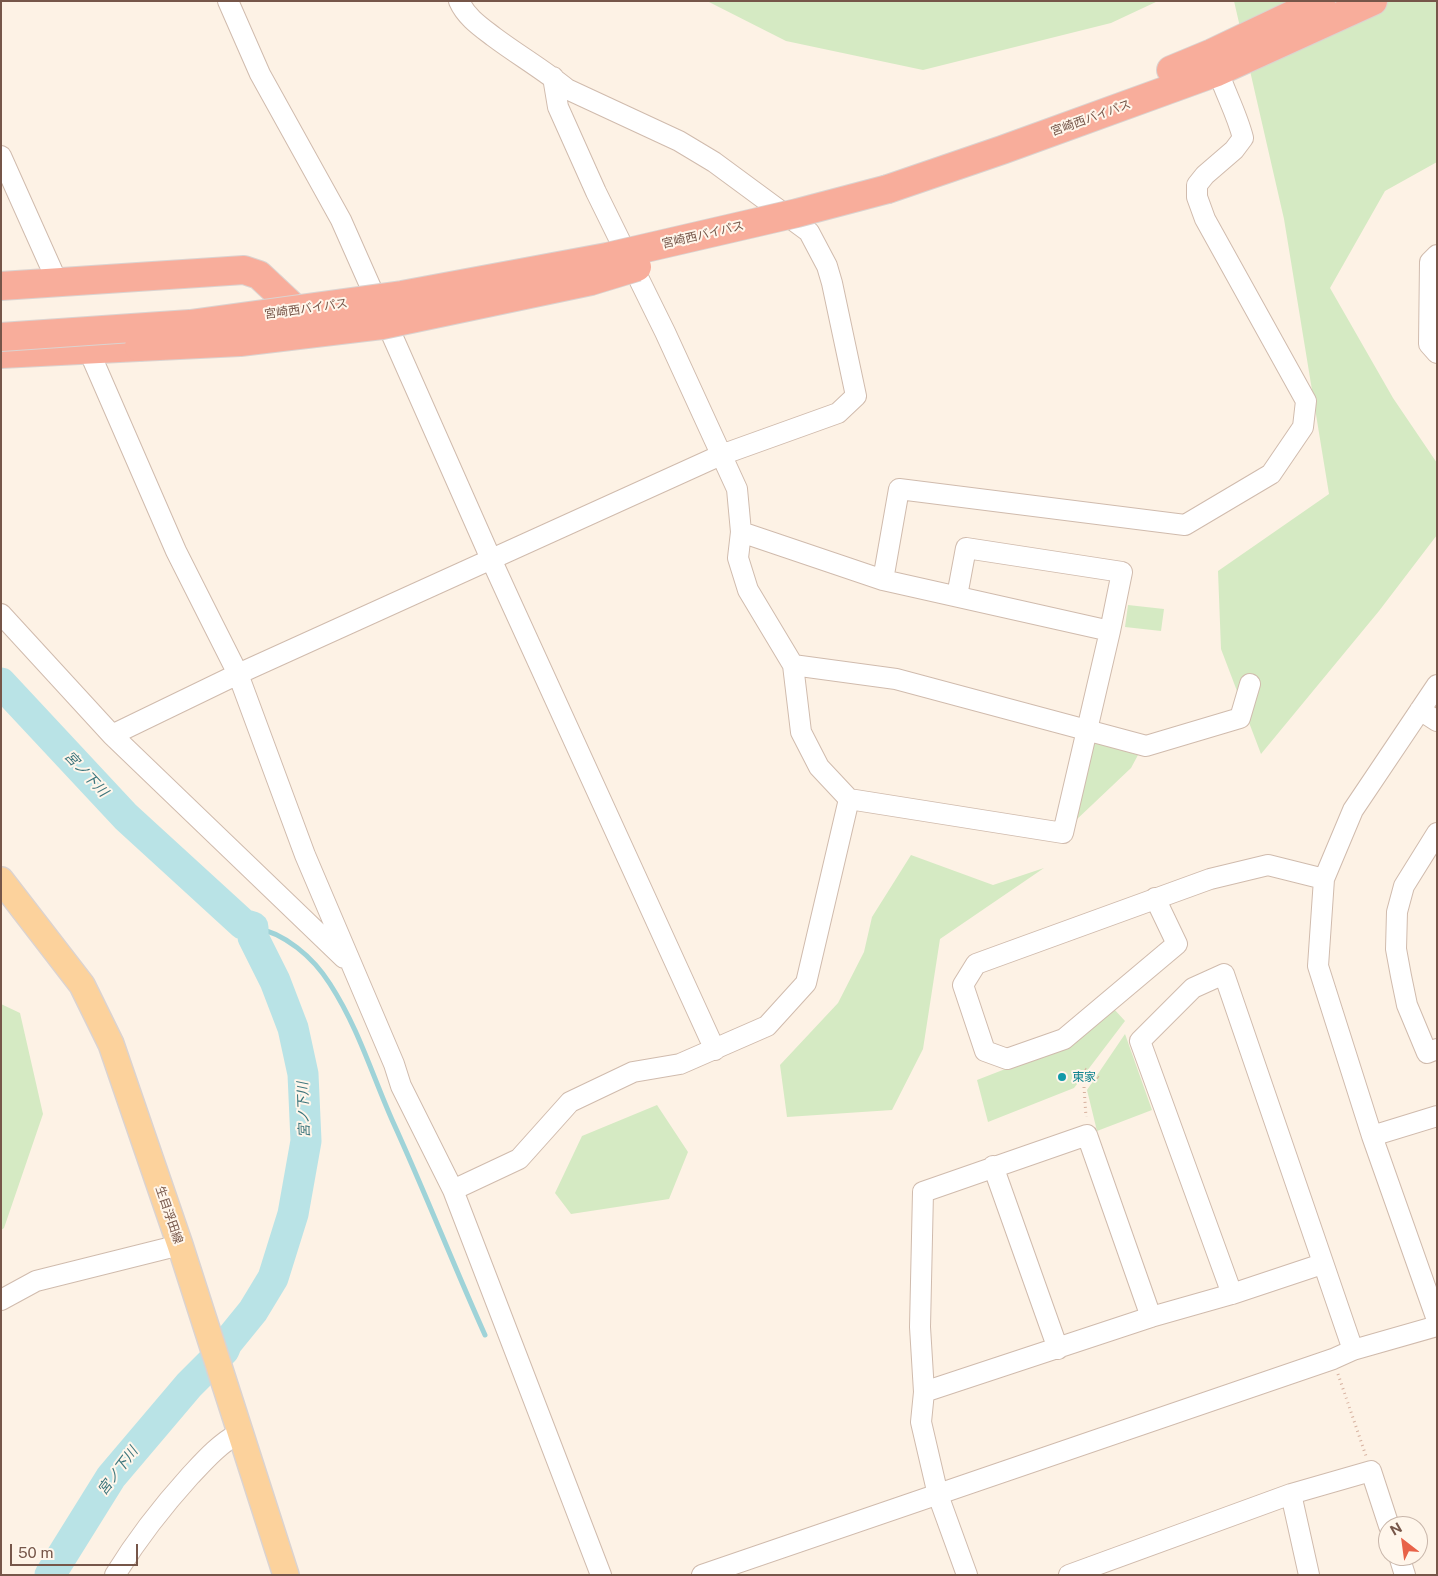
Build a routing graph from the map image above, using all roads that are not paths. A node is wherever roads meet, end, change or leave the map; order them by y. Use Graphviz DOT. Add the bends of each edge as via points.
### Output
graph roads {
  1 [pos="228,1"];
  2 [pos="459,1"];
  3 [pos="1321,1"];
  4 [pos="1373,1"];
  5 [pos="1215,62"];
  6 [pos="552,78"];
  7 [pos="1,156"];
  8 [pos="887,185"];
  9 [pos="797,213"];
  10 [pos="1437,256"];
  11 [pos="56,284"];
  12 [pos="1,286"];
  13 [pos="290,304"];
  14 [pos="1,326"];
  15 [pos="1,337"];
  16 [pos="89,351"];
  17 [pos="1437,353"];
  18 [pos="1,354"];
  19 [pos="721,455"];
  20 [pos="741,532"];
  21 [pos="491,559"];
  22 [pos="883,580"];
  23 [pos="957,596"];
  24 [pos="1,614"];
  25 [pos="1110,631"];
  26 [pos="793,665"];
  27 [pos="238,674"];
  28 [pos="1250,684"];
  29 [pos="1437,685"];
  30 [pos="1420,710"];
  31 [pos="1437,721"];
  32 [pos="1087,730"];
  33 [pos="112,735"];
  34 [pos="849,799"];
  35 [pos="1437,833"];
  36 [pos="1431,854"];
  37 [pos="1324,879"];
  38 [pos="1,880"];
  39 [pos="1155,898"];
  40 [pos="353,966"];
  41 [pos="1437,1049"];
  42 [pos="715,1050"];
  43 [pos="1437,1116"];
  44 [pos="1372,1136"];
  45 [pos="993,1166"];
  46 [pos="453,1190"];
  47 [pos="180,1245"];
  48 [pos="1322,1264"];
  49 [pos="1232,1294"];
  50 [pos="1,1300"];
  51 [pos="1151,1317"];
  52 [pos="1437,1320"];
  53 [pos="1437,1326"];
  54 [pos="1058,1349"];
  55 [pos="1353,1350"];
  56 [pos="924,1392"];
  57 [pos="239,1433"];
  58 [pos="1291,1494"];
  59 [pos="938,1495"];
  60 [pos="1386,1516"];
  61 [pos="115,1575"];
  62 [pos="286,1575"];
  63 [pos="601,1575"];
  64 [pos="702,1575"];
  65 [pos="967,1575"];
  66 [pos="1069,1575"];
  67 [pos="1309,1575"];
  1 -- 21 [label="street" via="260,74 341,220"];
  2 -- 6 [label="street" via="474,21"];
  3 -- 5 [label="highway, 宮崎西バイパス"];
  4 -- 5 [label="highway, 宮崎西バイパス"];
  5 -- 8 [label="highway, 宮崎西バイパス" via="998,140"];
  5 -- 22 [label="street" via="1243,138 1197,185 1197,197 1205,219 1306,401 1303,427 1271,474 1185,525 899,489"];
  6 -- 19 [label="street" via="558,107 596,192"];
  6 -- 19 [label="street" via="567,89 679,141 714,162 809,232 827,266 856,396 838,413"];
  7 -- 11 [label="street"];
  8 -- 9 [label="highway, 宮崎西バイパス, bridge"];
  8 -- 13 [label="highway, 宮崎西バイパス" via="513,267"];
  9 -- 15 [label="highway, 宮崎西バイパス, bridge" via="607,257 402,295 190,324"];
  9 -- 16 [label="highway, bridge" via="591,281 382,325 240,342"];
  10 -- 17 [label="street" via="1430,262 1429,344"];
  11 -- 12 [label="highway"];
  11 -- 13 [label="highway" via="244,270 259,275"];
  13 -- 14 [label="highway, 宮崎西バイパス"];
  16 -- 18 [label="highway"];
  16 -- 27 [label="street" via="176,551"];
  19 -- 20 [label="street" via="737,489"];
  19 -- 21 [label="street"];
  20 -- 22 [label="street"];
  20 -- 26 [label="street" via="738,558 748,590"];
  21 -- 27 [label="street"];
  21 -- 42 [label="street"];
  22 -- 23 [label="street"];
  23 -- 25 [label="street"];
  23 -- 25 [label="street" via="966,548 1122,572"];
  24 -- 33 [label="street"];
  25 -- 32 [label="street"];
  26 -- 32 [label="street" via="896,679"];
  26 -- 34 [label="street" via="801,732 820,767"];
  27 -- 33 [label="street"];
  27 -- 40 [label="street" via="305,855"];
  28 -- 32 [label="street" via="1240,718 1146,746"];
  29 -- 30 [label="street"];
  30 -- 31 [label="street"];
  30 -- 37 [label="street" via="1353,810"];
  32 -- 34 [label="street" via="1063,833"];
  33 -- 40 [label="street"];
  34 -- 42 [label="street" via="806,983 767,1026"];
  35 -- 36 [label="street"];
  36 -- 41 [label="street" via="1404,886 1397,912 1396,949 1408,1005 1427,1053"];
  37 -- 39 [label="street" via="1268,865 1210,879"];
  37 -- 44 [label="street" via="1318,966"];
  38 -- 47 [label="main road, 生目浮田線" via="82,985 111,1044"];
  39 -- 39 [label="street" via="976,964 963,985 985,1051 1007,1059 1064,1039 1177,944"];
  40 -- 46 [label="street" via="401,1086"];
  42 -- 46 [label="street" via="680,1064 633,1072 570,1102 519,1158"];
  43 -- 44 [label="street"];
  44 -- 52 [label="street"];
  45 -- 51 [label="street" via="1087,1135"];
  45 -- 54 [label="street"];
  45 -- 56 [label="street" via="923,1192 920,1327"];
  46 -- 63 [label="street"];
  47 -- 50 [label="street" via="36,1281"];
  47 -- 57 [label="main road, 生目浮田線"];
  48 -- 49 [label="street"];
  48 -- 49 [label="street" via="1224,974 1193,988 1140,1041"];
  48 -- 55 [label="street"];
  49 -- 51 [label="street"];
  51 -- 54 [label="street"];
  53 -- 55 [label="street"];
  54 -- 56 [label="street"];
  55 -- 59 [label="street"];
  56 -- 59 [label="street" via="921,1422"];
  57 -- 61 [label="street" via="223,1441 166,1502 134,1543"];
  57 -- 62 [label="main road, 生目浮田線"];
  58 -- 60 [label="street" via="1371,1471"];
  58 -- 66 [label="street"];
  58 -- 67 [label="street"];
  59 -- 64 [label="street"];
  59 -- 65 [label="street"];
}
